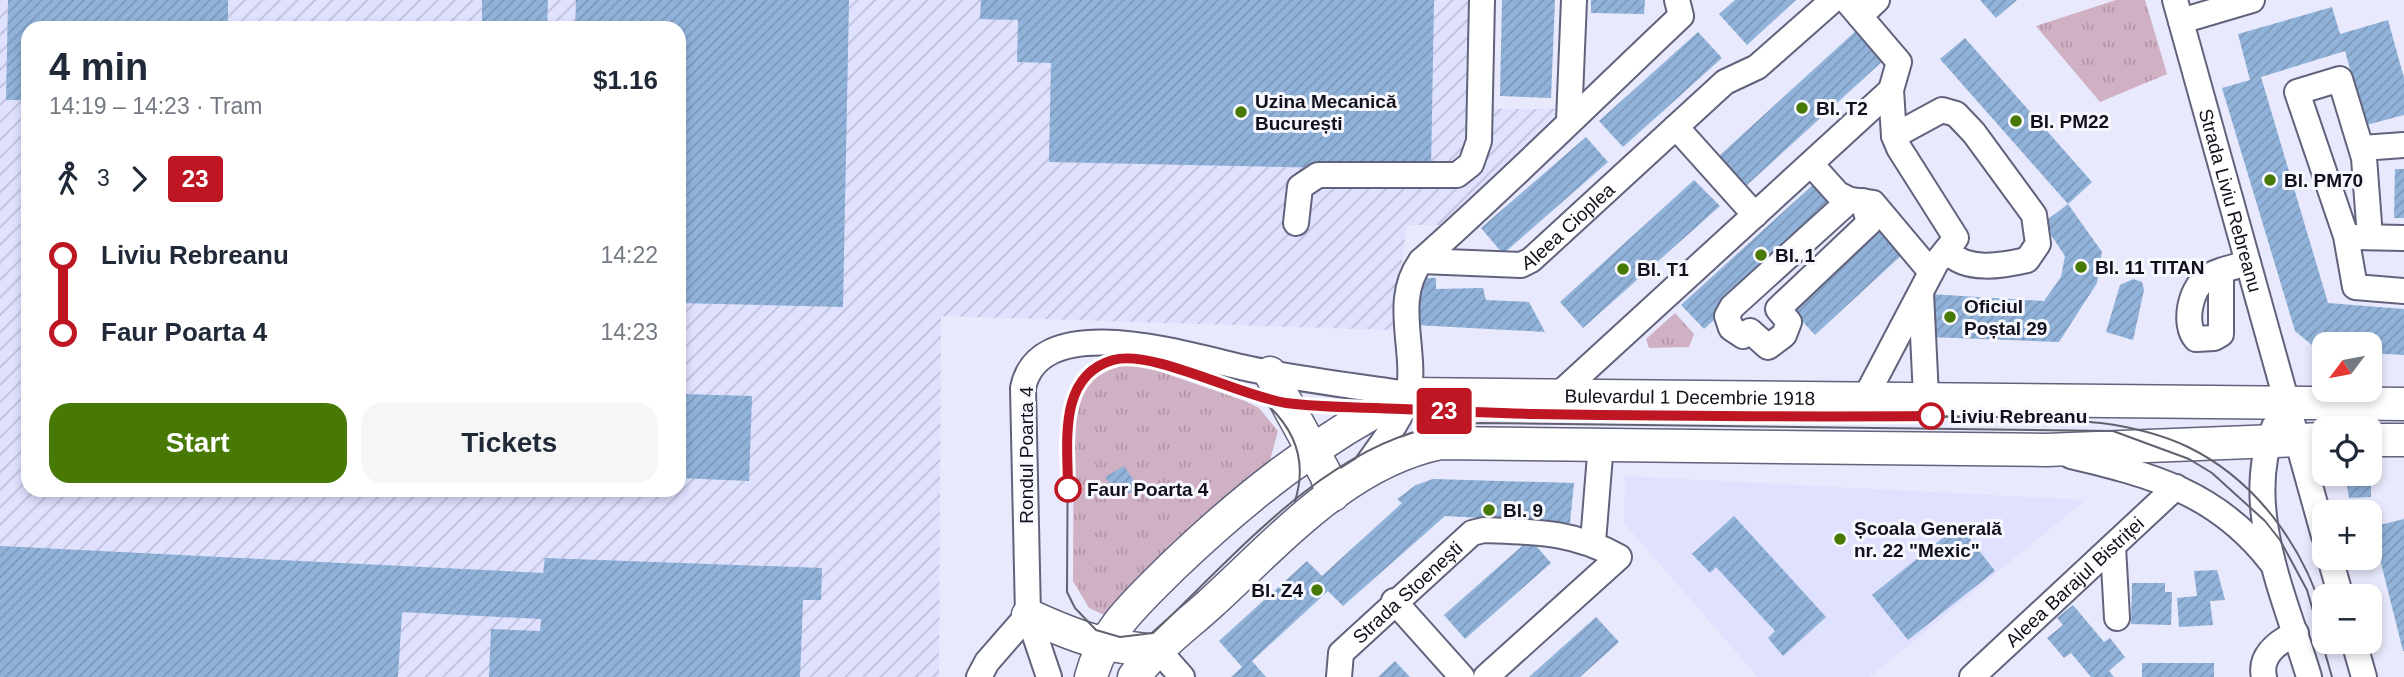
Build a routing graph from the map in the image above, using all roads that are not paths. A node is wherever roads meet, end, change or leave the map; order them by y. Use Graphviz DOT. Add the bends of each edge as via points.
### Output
graph roads {
  1 [pos="1482,0"];
  2 [pos="1574,0"];
  3 [pos="1677,0"];
  4 [pos="1833,0"];
  5 [pos="2252,0"];
  6 [pos="1861,5"];
  7 [pos="2178,10"];
  8 [pos="1891,90"];
  9 [pos="1569,121"];
  10 [pos="1676,127"];
  11 [pos="1894,136"];
  12 [pos="2404,145"];
  13 [pos="2362,148"];
  14 [pos="1811,164"];
  15 [pos="1856,201"];
  16 [pos="1755,215"];
  17 [pos="1296,223"];
  18 [pos="2358,237"];
  19 [pos="2404,238"];
  20 [pos="1947,251"];
  21 [pos="1421,261"];
  22 [pos="2248,263"];
  23 [pos="2221,271"];
  24 [pos="1926,281"];
  25 [pos="2404,291"];
  26 [pos="1270,373"];
  27 [pos="1408,394"];
  28 [pos="1558,395"];
  29 [pos="1926,397"];
  30 [pos="1864,398"];
  31 [pos="2286,403"];
  32 [pos="2404,404"];
  33 [pos="2296,440"];
  34 [pos="2382,440"];
  35 [pos="2404,440"];
  36 [pos="1601,443"];
  37 [pos="1311,449"];
  38 [pos="2046,450"];
  39 [pos="1360,475"];
  40 [pos="2176,487"];
  41 [pos="1333,495"];
  42 [pos="2314,500"];
  43 [pos="1593,542"];
  44 [pos="2113,547"];
  45 [pos="2276,569"];
  46 [pos="1394,601"];
  47 [pos="1028,615"];
  48 [pos="2117,618"];
  49 [pos="2296,633"];
  50 [pos="1102,645"];
  51 [pos="1159,651"];
  52 [pos="2357,654"];
  53 [pos="979,677"];
  54 [pos="1049,677"];
  55 [pos="1091,677"];
  56 [pos="1134,677"];
  57 [pos="1182,677"];
  58 [pos="1339,677"];
  59 [pos="1462,677"];
  60 [pos="1486,677"];
  61 [pos="1973,677"];
  62 [pos="2264,677"];
  63 [pos="2309,677"];
  64 [pos="2364,677"];
  1 -- 17 [label="street" via="1479,141 1471,164 1457,175 1318,175 1300,187"];
  2 -- 9 [label="street"];
  3 -- 9 [label="street" via="1681,16"];
  4 -- 10 [label="street, Aleea Cioplea" via="1757,68 1725,82"];
  5 -- 7 [label="street"];
  6 -- 8 [label="street" via="1899,62"];
  7 -- 22 [label="street, Strada Liviu Rebreanu"];
  8 -- 11 [label="street"];
  8 -- 14 [label="street"];
  9 -- 21 [label="street" via="1525,168"];
  10 -- 16 [label="street"];
  10 -- 21 [label="street, Aleea Cioplea" via="1531,260 1521,265"];
  11 -- 20 [label="street" via="1954,231 1956,238"];
  11 -- 20 [label="street" via="1942,110 1956,114 2034,215 2038,244 2027,260 2006,265 1967,264"];
  12 -- 13 [label="street"];
  13 -- 18 [label="street"];
  13 -- 18 [label="street" via="2340,79 2297,92"];
  14 -- 15 [label="street" via="1838,194"];
  14 -- 16 [label="street"];
  15 -- 15 [label="street" via="1869,223 1778,309 1789,322 1784,335 1768,347 1750,331 1743,336 1731,328 1727,316 1732,307"];
  15 -- 24 [label="street" via="1873,203 1883,213"];
  16 -- 28 [label="street"];
  18 -- 19 [label="street"];
  18 -- 25 [label="street" via="2355,287"];
  20 -- 24 [label="street"];
  21 -- 27 [label="street" via="1412,273 1406,298"];
  22 -- 23 [label="street"];
  22 -- 31 [label="street, Strada Liviu Rebreanu"];
  24 -- 29 [label="street"];
  24 -- 30 [label="street"];
  26 -- 27 [label="street, Rondul Poarta 4"];
  26 -- 37 [label="main road"];
  26 -- 47 [label="street, Rondul Poarta 4" via="1150,345 1112,342 1070,347 1029,370 1023,388"];
  27 -- 28 [label="main road, Bulevardul 1 Decembrie 1918"];
  27 -- 37 [label="main road, Bulevardul 1 Decembrie 1918"];
  27 -- 39 [label="street"];
  28 -- 30 [label="main road, Bulevardul 1 Decembrie 1918"];
  29 -- 30 [label="main road, Bulevardul 1 Decembrie 1918"];
  29 -- 31 [label="main road, Bulevardul 1 Decembrie 1918"];
  31 -- 32 [label="main road, Bulevardul 1 Decembrie 1918"];
  31 -- 33 [label="street, Strada Liviu Rebreanu"];
  33 -- 38 [label="main road"];
  33 -- 42 [label="street, Strada Liviu Rebreanu"];
  33 -- 45 [label="street, Strada Liviu Rebreanu" via="2262,490"];
  34 -- 35 [label="main road"];
  36 -- 38 [label="main road"];
  36 -- 39 [label="main road" via="1440,443 1411,449"];
  36 -- 43 [label="street"];
  37 -- 41 [label="main road"];
  37 -- 50 [label="main road, Bulevardul 1 Decembrie 1918" via="1196,544"];
  38 -- 40 [label="street, Strada Liviu Rebreanu"];
  39 -- 41 [label="main road"];
  40 -- 44 [label="street, Aleea Barajul Bistriței"];
  40 -- 45 [label="street, Strada Liviu Rebreanu" via="2220,511"];
  41 -- 51 [label="main road"];
  43 -- 46 [label="street, Strada Stoenești" via="1563,534 1472,533"];
  43 -- 60 [label="street, Strada Stoenești" via="1619,557"];
  44 -- 48 [label="street"];
  44 -- 61 [label="street, Aleea Barajul Bistriței"];
  45 -- 49 [label="street, Strada Liviu Rebreanu"];
  46 -- 58 [label="street, Strada Stoenești" via="1341,653"];
  46 -- 59 [label="street"];
  47 -- 50 [label="main road"];
  47 -- 53 [label="street"];
  47 -- 54 [label="street, Rondul Poarta 4"];
  49 -- 62 [label="street" via="2272,649 2263,663"];
  49 -- 63 [label="street, Strada Liviu Rebreanu"];
  50 -- 51 [label="main road"];
  50 -- 55 [label="main road, Bulevardul 1 Decembrie 1918"];
  51 -- 56 [label="main road"];
  51 -- 57 [label="street"];
  52 -- 64 [label="street"];
}
